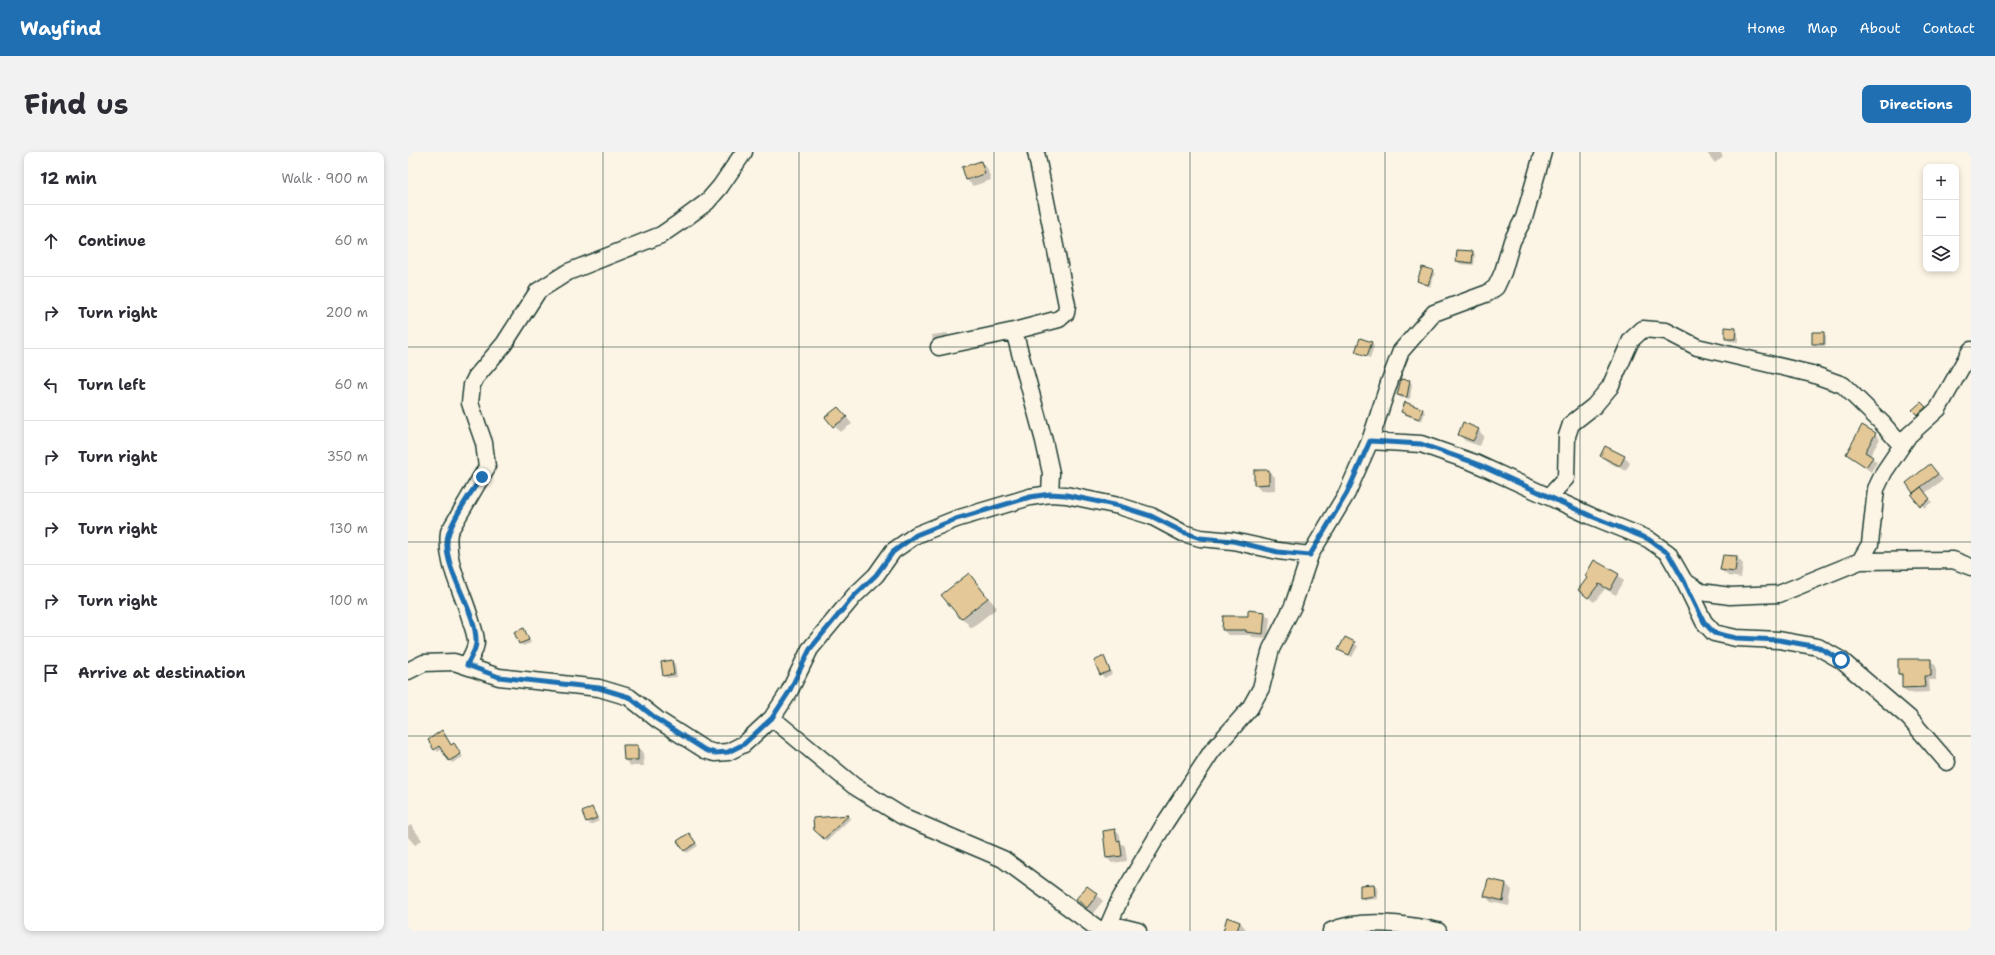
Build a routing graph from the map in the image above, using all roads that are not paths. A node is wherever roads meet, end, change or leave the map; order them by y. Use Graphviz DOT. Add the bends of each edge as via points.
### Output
graph roads {
  1 [pos="744,152"];
  2 [pos="1036,152"];
  3 [pos="1543,152"];
  4 [pos="1014,331"];
  5 [pos="939,346"];
  6 [pos="1971,350"];
  7 [pos="1370,441"];
  8 [pos="1901,445"];
  9 [pos="1050,494"];
  10 [pos="1549,497"];
  11 [pos="1310,555"];
  12 [pos="1860,562"];
  13 [pos="1971,567"];
  14 [pos="1684,581"];
  15 [pos="467,665"];
  16 [pos="408,671"];
  17 [pos="772,718"];
  18 [pos="1947,762"];
  19 [pos="1106,929"];
  20 [pos="1433,930"];
  21 [pos="1138,931"];
  22 [pos="1331,931"];
  1 -- 15 [label="street" via="707,202 661,235 568,272 538,291 504,344 476,377 472,385 470,403 484,443 487,467 449,532 447,545 452,568 476,637 475,648"];
  2 -- 4 [label="street" via="1067,306 1066,314 1059,319"];
  3 -- 7 [label="street" via="1524,218 1512,241 1496,287 1488,293 1434,313 1421,326 1401,351"];
  4 -- 5 [label="street"];
  4 -- 9 [label="street" via="1051,472"];
  6 -- 8 [label="street" via="1938,409"];
  7 -- 10 [label="street" via="1421,444 1475,463"];
  7 -- 11 [label="street" via="1347,493"];
  8 -- 10 [label="street" via="1843,385 1812,374 1697,347 1666,331 1642,329 1631,340 1610,387 1594,406 1571,424 1567,436 1566,478"];
  8 -- 12 [label="street" via="1876,489 1870,544"];
  9 -- 11 [label="street" via="1119,506 1151,516 1200,538 1233,541 1278,552"];
  9 -- 17 [label="street" via="1030,497 956,519 916,535 893,552 876,575 854,596 810,649 789,692"];
  10 -- 14 [label="street" via="1648,539 1668,553"];
  11 -- 19 [label="street" via="1293,606 1271,649 1261,688 1250,708 1212,751 1165,823 1120,898"];
  12 -- 13 [label="street" via="1953,560"];
  12 -- 14 [label="street" via="1779,594 1730,596 1701,592"];
  14 -- 18 [label="street" via="1704,622 1714,633 1736,638 1779,640 1818,647 1841,660 1910,718"];
  15 -- 16 [label="street" via="437,661 424,663"];
  15 -- 17 [label="street" via="499,677 599,688 629,697 658,720 705,750 715,753 728,752 744,744"];
  17 -- 19 [label="street" via="854,786 902,816 1003,859"];
  19 -- 21 [label="street"];
  20 -- 22 [label="street" via="1369,922"];
}
